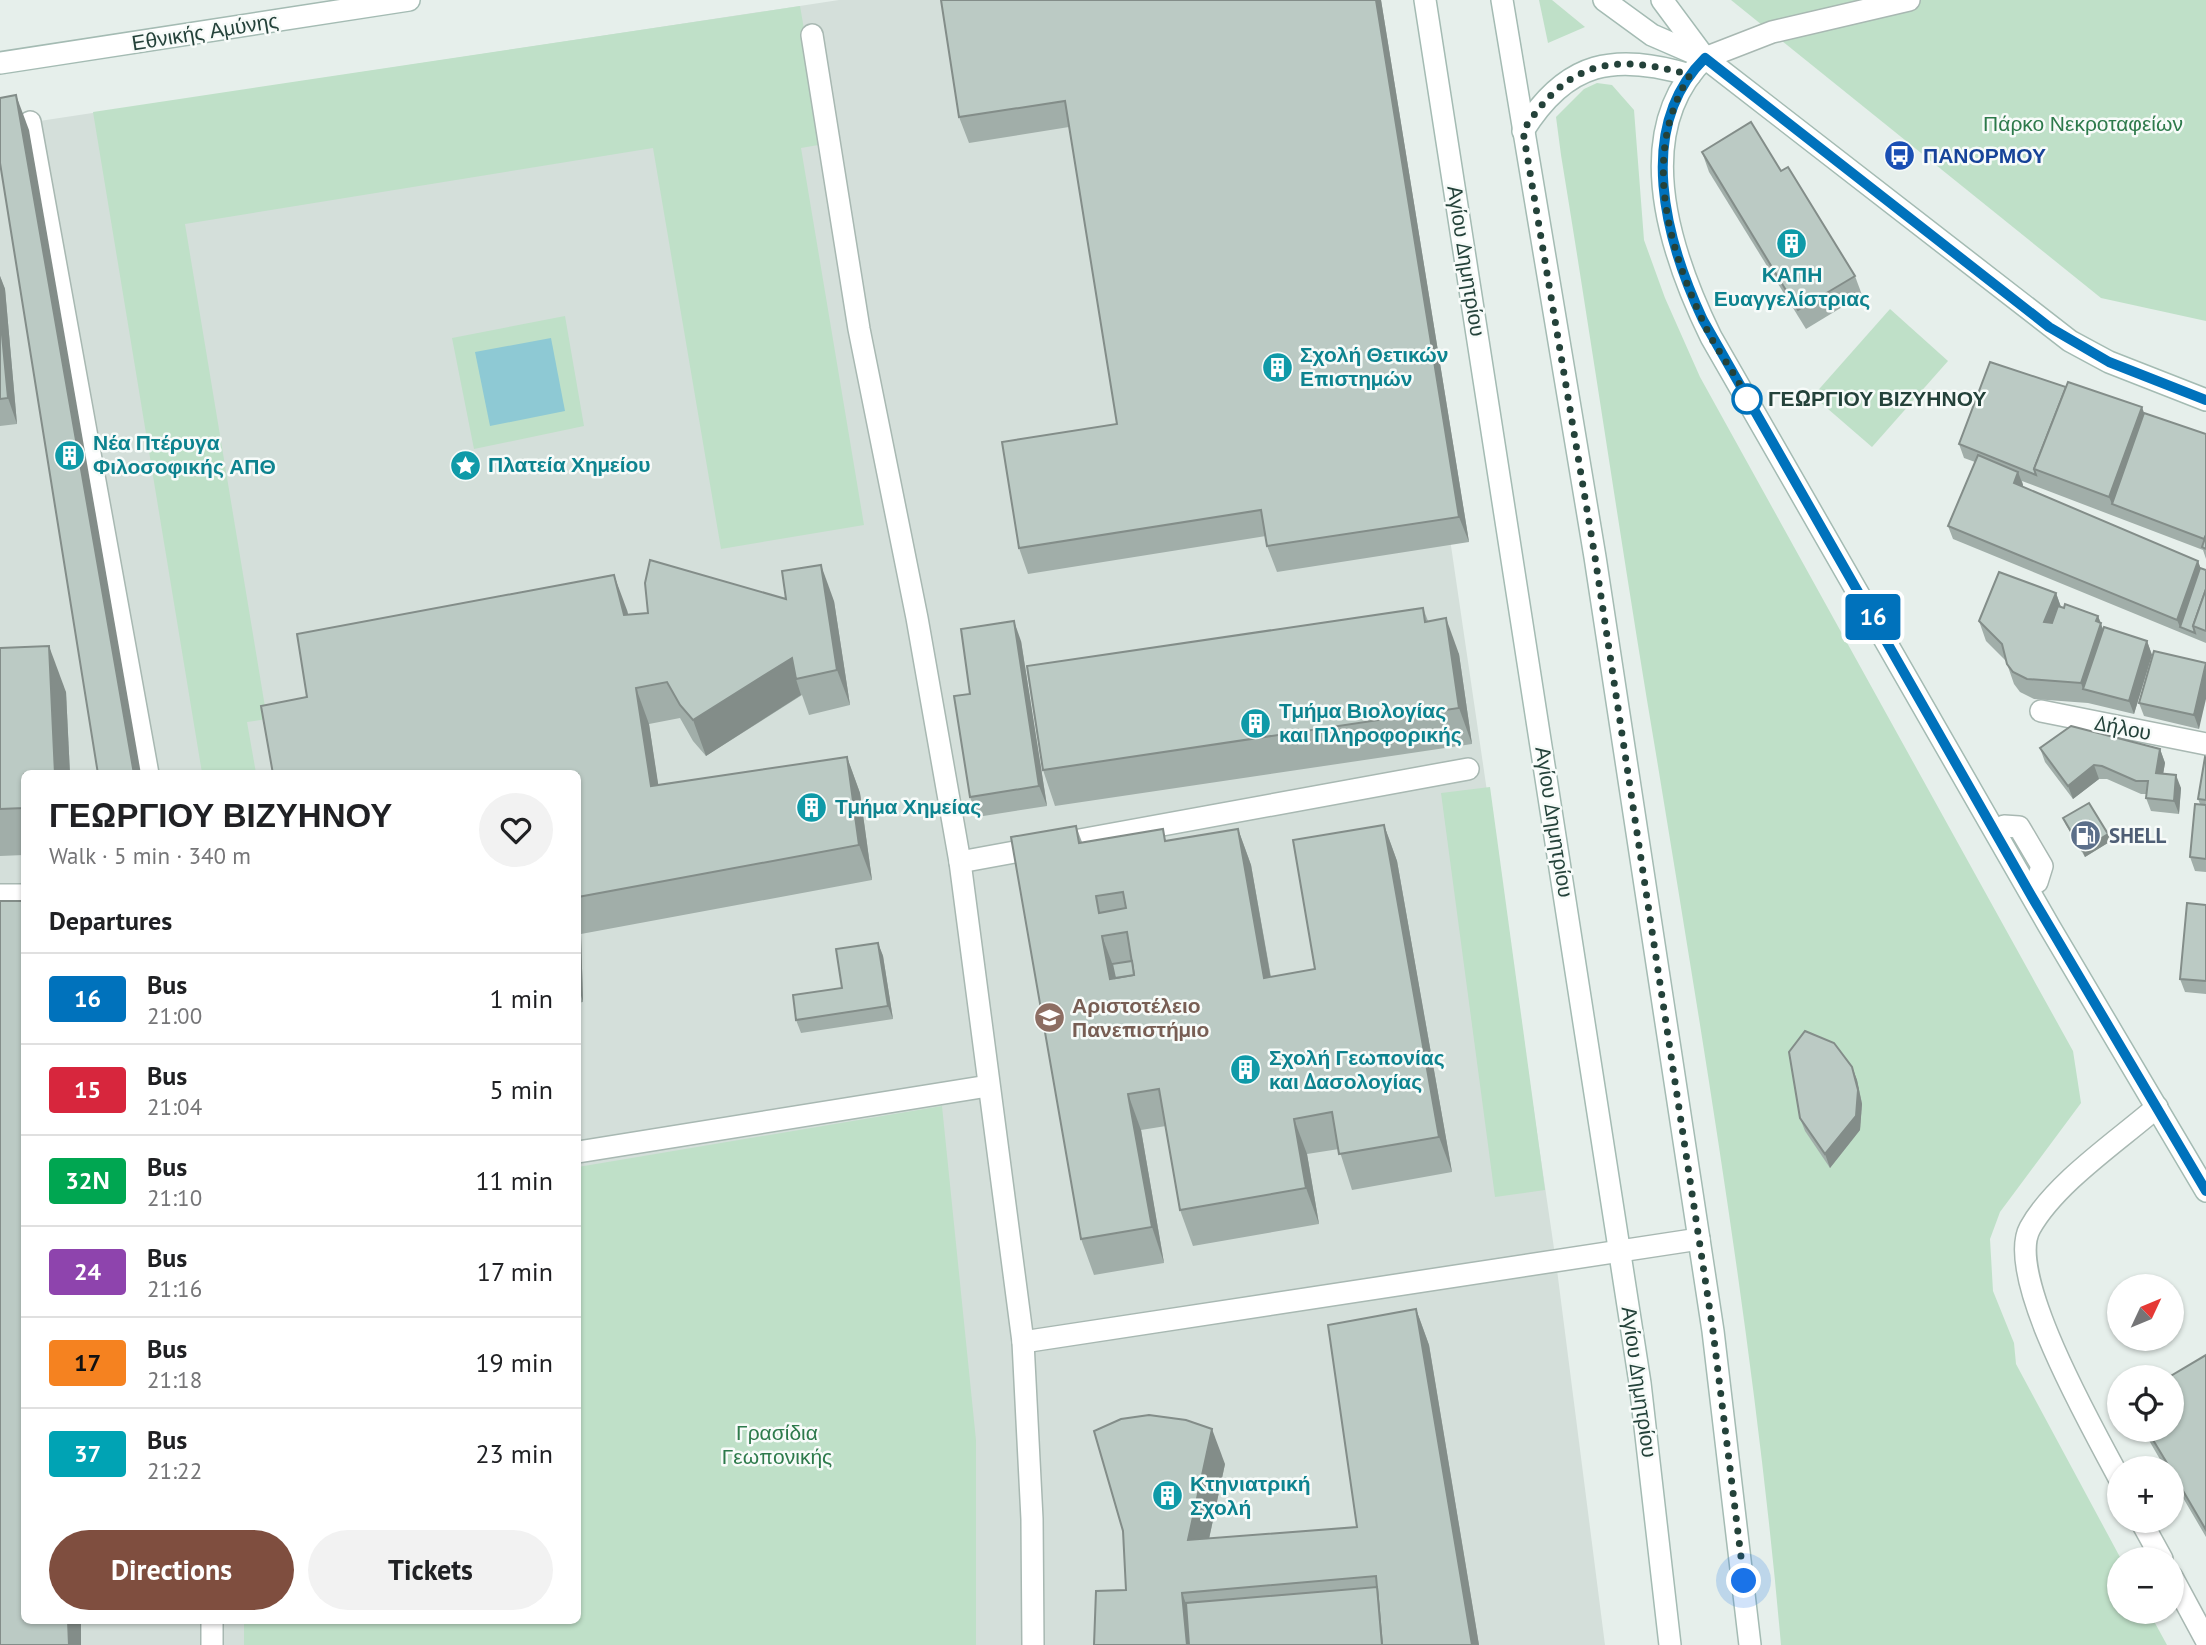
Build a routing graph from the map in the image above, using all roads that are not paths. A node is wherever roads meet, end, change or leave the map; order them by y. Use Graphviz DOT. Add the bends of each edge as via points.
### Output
graph roads {
  1 [pos="409,0"];
  2 [pos="1425,0"];
  3 [pos="1502,0"];
  4 [pos="1604,0"];
  5 [pos="1662,0"];
  6 [pos="1909,0"];
  7 [pos="321,7"];
  8 [pos="812,35"];
  9 [pos="1705,58"];
  10 [pos="0,63"];
  11 [pos="1690,75"];
  12 [pos="30,122"];
  13 [pos="1523,131"];
  14 [pos="2206,400"];
  15 [pos="2040,711"];
  16 [pos="2206,744"];
  17 [pos="1468,769"];
  18 [pos="147,770"];
  19 [pos="960,862"];
  20 [pos="0,895"];
  21 [pos="21,895"];
  22 [pos="988,1086"];
  23 [pos="2157,1107"];
  24 [pos="581,1152"];
  25 [pos="2206,1191"];
  26 [pos="1699,1239"];
  27 [pos="1621,1251"];
  28 [pos="1023,1342"];
  29 [pos="2108,1456"];
  30 [pos="2184,1599"];
  31 [pos="212,1624"];
  32 [pos="2206,1640"];
  33 [pos="212,1645"];
  34 [pos="1034,1645"];
  35 [pos="1670,1645"];
  36 [pos="1750,1645"];
  1 -- 7 [label="main road, Εθνικής Αμύνης"];
  2 -- 27 [label="main road, Αγίου Δημητρίου"];
  3 -- 13 [label="main road"];
  4 -- 9 [label="main road" via="1660,39"];
  5 -- 9 [label="main road"];
  6 -- 9 [label="main road" via="1772,32"];
  7 -- 10 [label="main road, Εθνικής Αμύνης"];
  8 -- 19 [label="main road" via="859,329"];
  9 -- 11 [label="main road"];
  9 -- 14 [label="main road" via="2059,334 2109,362"];
  11 -- 13 [label="main road" via="1628,62 1592,67 1563,84"];
  11 -- 23 [label="main road" via="1668,121 1663,175 1675,250 1696,305"];
  12 -- 18 [label="main road"];
  13 -- 26 [label="main road" via="1595,557"];
  15 -- 16 [label="main road, Δήλου"];
  17 -- 19 [label="main road"];
  19 -- 22 [label="main road"];
  20 -- 21 [label="main road"];
  22 -- 24 [label="main road"];
  22 -- 28 [label="main road"];
  23 -- 25 [label="main road"];
  23 -- 29 [label="main road" via="2057,1195 2029,1229 2025,1242 2030,1282 2058,1357"];
  26 -- 27 [label="main road"];
  26 -- 36 [label="main road"];
  27 -- 28 [label="main road"];
  27 -- 35 [label="main road, Αγίου Δημητρίου"];
  28 -- 34 [label="main road"];
  30 -- 32 [label="main road"];
  31 -- 33 [label="main road"];
}
